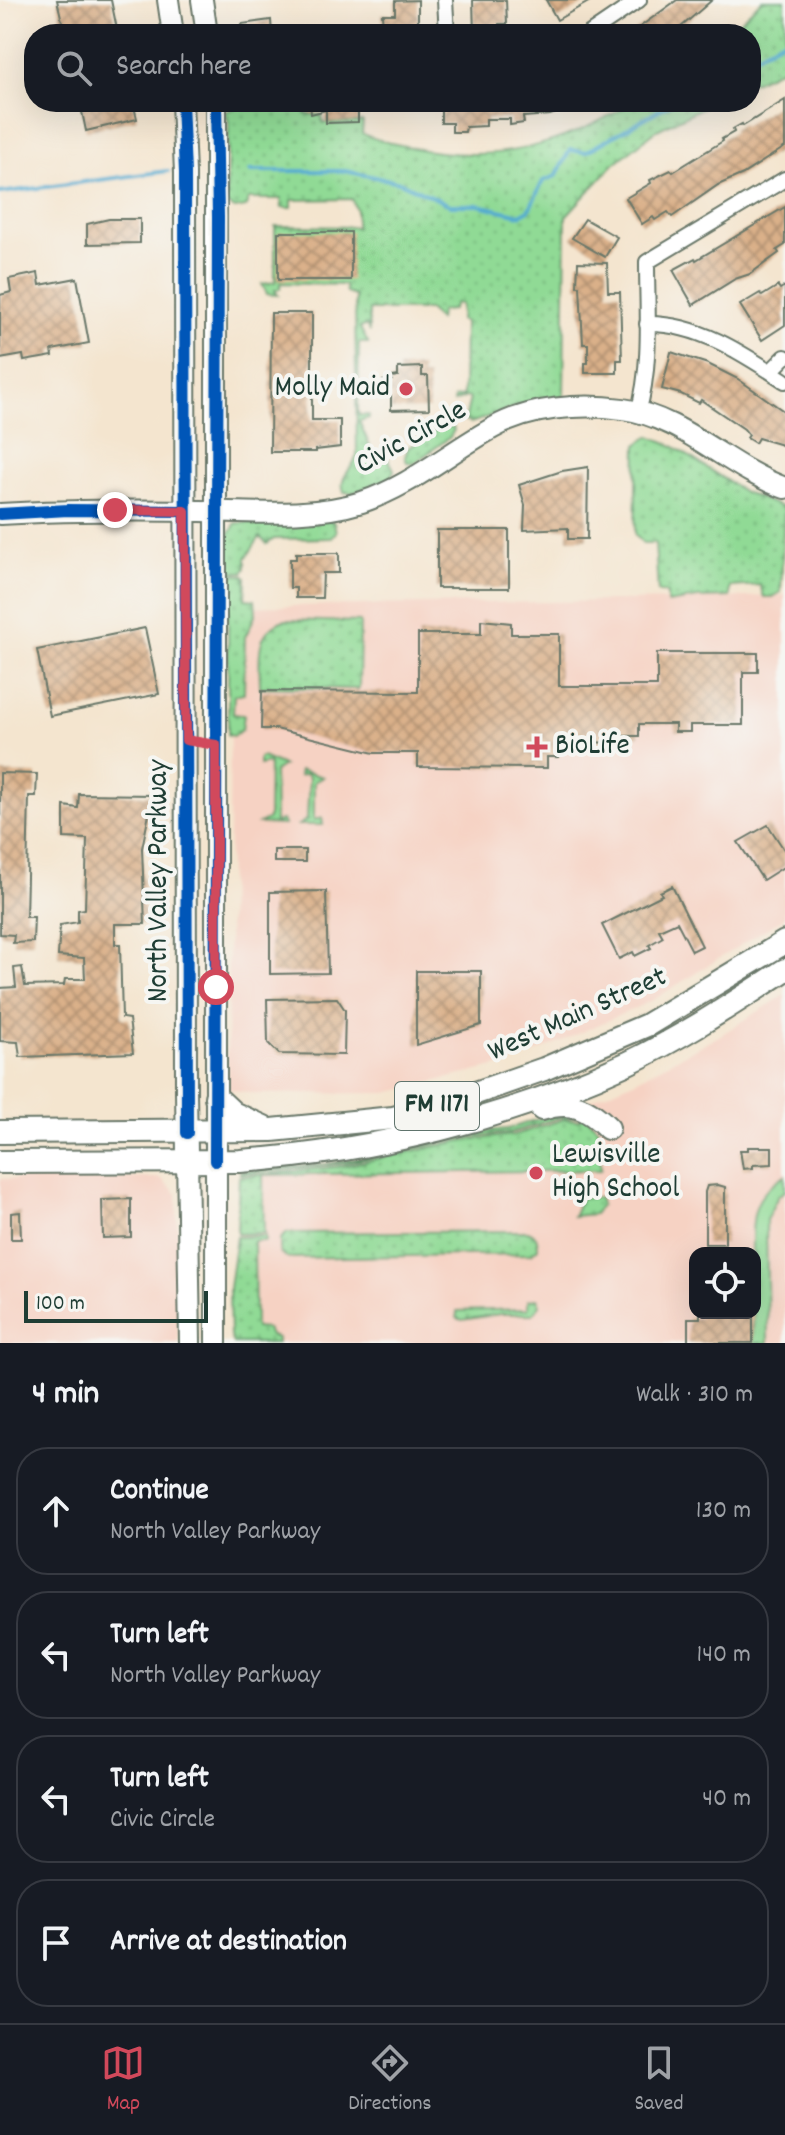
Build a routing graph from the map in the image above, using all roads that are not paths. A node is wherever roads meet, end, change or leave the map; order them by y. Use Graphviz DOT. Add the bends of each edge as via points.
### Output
graph roads {
  1 [pos="168,0"];
  2 [pos="202,0"];
  3 [pos="445,0"];
  4 [pos="639,0"];
  5 [pos="172,24"];
  6 [pos="206,24"];
  7 [pos="446,24"];
  8 [pos="604,24"];
  9 [pos="182,112"];
  10 [pos="216,112"];
  11 [pos="785,179"];
  12 [pos="647,324"];
  13 [pos="785,357"];
  14 [pos="771,371"];
  15 [pos="785,381"];
  16 [pos="638,413"];
  17 [pos="785,488"];
  18 [pos="185,511"];
  19 [pos="216,512"];
  20 [pos="0,514"];
  21 [pos="186,740"];
  22 [pos="216,745"];
  23 [pos="186,829"];
  24 [pos="216,830"];
  25 [pos="186,896"];
  26 [pos="216,896"];
  27 [pos="785,942"];
  28 [pos="785,970"];
  29 [pos="593,1048"];
  30 [pos="602,1074"];
  31 [pos="216,1097"];
  32 [pos="478,1119"];
  33 [pos="608,1128"];
  34 [pos="272,1130"];
  35 [pos="0,1132"];
  36 [pos="216,1132"];
  37 [pos="187,1133"];
  38 [pos="187,1161"];
  39 [pos="215,1161"];
  40 [pos="0,1162"];
  41 [pos="190,1343"];
  42 [pos="216,1343"];
  1 -- 5 [label="main road"];
  2 -- 6 [label="main road"];
  3 -- 7 [label="street"];
  4 -- 8 [label="street"];
  9 -- 18 [label="main road, North Valley Parkway"];
  10 -- 19 [label="main road, North Valley Parkway"];
  11 -- 12 [label="street" via="647,262"];
  12 -- 14 [label="street" via="704,335"];
  12 -- 16 [label="street" via="646,376"];
  13 -- 14 [label="street"];
  14 -- 15 [label="street"];
  16 -- 17 [label="main road, Civic Circle" via="671,424 744,470"];
  16 -- 19 [label="main road, Civic Circle" via="579,407 539,412 496,426 414,479 363,501 321,511"];
  18 -- 19 [label="main road, Civic Circle"];
  18 -- 20 [label="main road, Civic Circle"];
  18 -- 21 [label="main road, North Valley Parkway"];
  19 -- 22 [label="main road, North Valley Parkway"];
  21 -- 22 [label="main road"];
  21 -- 23 [label="main road, North Valley Parkway"];
  22 -- 24 [label="main road, North Valley Parkway"];
  23 -- 24 [label="main road"];
  23 -- 25 [label="main road, North Valley Parkway"];
  24 -- 26 [label="main road, North Valley Parkway"];
  25 -- 26 [label="main road"];
  25 -- 37 [label="main road, North Valley Parkway"];
  26 -- 31 [label="main road, North Valley Parkway"];
  27 -- 29 [label="main road, West Main Street / FM 1171" via="647,1025"];
  28 -- 30 [label="main road, West Main Street / FM 1171" via="700,1025"];
  29 -- 30 [label="main road"];
  29 -- 34 [label="main road, West Main Street / FM 1171" via="393,1118"];
  30 -- 32 [label="main road, West Main Street / FM 1171"];
  31 -- 34 [label="main road" via="240,1117"];
  31 -- 36 [label="main road, North Valley Parkway"];
  32 -- 33 [label="main road" via="518,1117 569,1103 595,1114"];
  32 -- 39 [label="main road, West Main Street / FM 1171" via="346,1148"];
  34 -- 36 [label="main road, West Main Street / FM 1171"];
  35 -- 37 [label="main road, West Main Street / FM 1171"];
  36 -- 37 [label="main road, West Main Street / FM 1171"];
  36 -- 39 [label="main road, North Valley Parkway"];
  37 -- 38 [label="main road, North Valley Parkway"];
  38 -- 39 [label="main road, West Main Street / FM 1171"];
  38 -- 40 [label="main road, West Main Street / FM 1171"];
  38 -- 41 [label="main road, North Valley Parkway"];
  39 -- 42 [label="main road, North Valley Parkway"];
}
